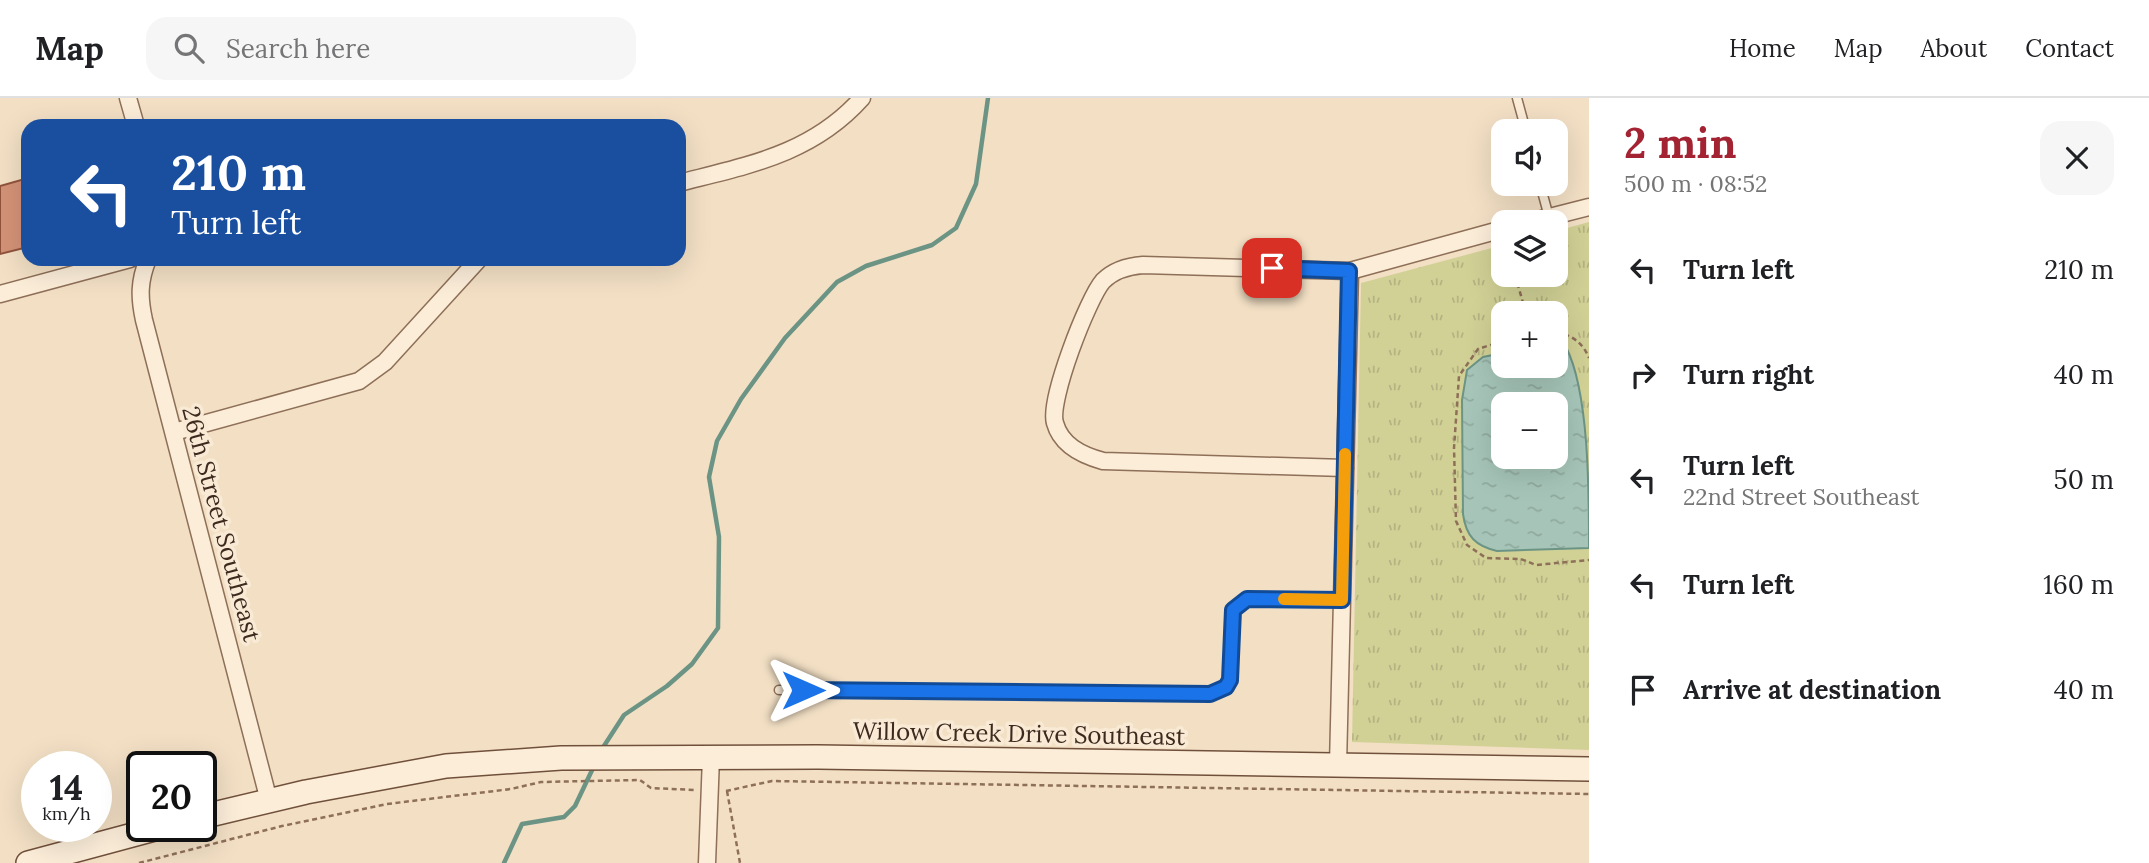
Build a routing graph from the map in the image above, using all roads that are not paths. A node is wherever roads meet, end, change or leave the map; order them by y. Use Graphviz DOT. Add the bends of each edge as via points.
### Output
graph roads {
  1 [pos="128,98"];
  2 [pos="862,98"];
  3 [pos="1517,98"];
  4 [pos="134,119"];
  5 [pos="1522,119"];
  6 [pos="686,181"];
  7 [pos="1589,206"];
  8 [pos="1568,212"];
  9 [pos="1491,232"];
  10 [pos="104,266"];
  11 [pos="145,266"];
  12 [pos="473,266"];
  13 [pos="1349,271"];
  14 [pos="0,294"];
  15 [pos="174,432"];
  16 [pos="1345,468"];
  17 [pos="1342,600"];
  18 [pos="779,690"];
  19 [pos="711,757"];
  20 [pos="1338,765"];
  21 [pos="1589,769"];
  22 [pos="269,800"];
  23 [pos="217,813"];
  24 [pos="126,837"];
  25 [pos="28,863"];
  26 [pos="707,863"];
  1 -- 4 [label="street"];
  2 -- 6 [label="street" via="841,121 810,143 755,164"];
  3 -- 5 [label="lane"];
  7 -- 8 [label="street"];
  9 -- 13 [label="street"];
  10 -- 14 [label="street"];
  11 -- 15 [label="street, 26th Street Southeast" via="139,297"];
  12 -- 15 [label="street" via="385,362 359,381"];
  13 -- 16 [label="street"];
  13 -- 16 [label="street" via="1143,265 1117,271 1093,297 1053,416 1065,442 1103,461"];
  15 -- 22 [label="street, 26th Street Southeast"];
  16 -- 17 [label="street"];
  17 -- 18 [label="lane" via="1247,599 1238,604 1233,610 1230,680 1210,694"];
  17 -- 20 [label="street"];
  19 -- 20 [label="main road, Willow Creek Drive Southeast"];
  19 -- 22 [label="main road, Willow Creek Drive Southeast" via="561,758 446,766"];
  19 -- 26 [label="street" via="719,791"];
  20 -- 21 [label="main road, Willow Creek Drive Southeast"];
  22 -- 23 [label="main road, Willow Creek Drive Southeast"];
  24 -- 25 [label="main road"];
}
